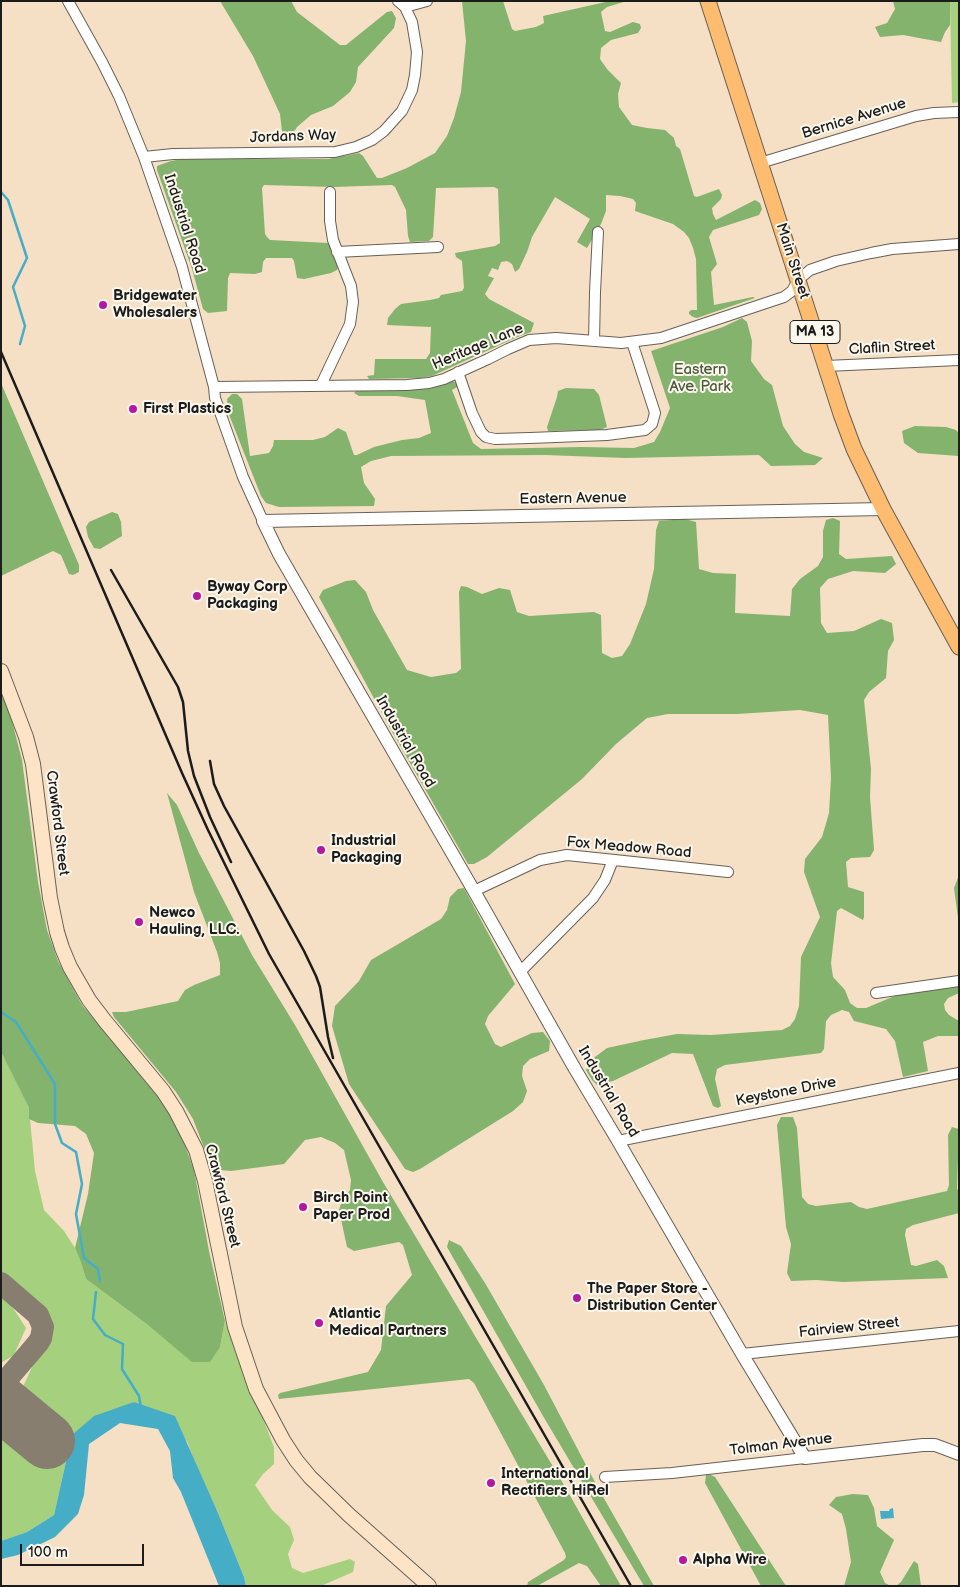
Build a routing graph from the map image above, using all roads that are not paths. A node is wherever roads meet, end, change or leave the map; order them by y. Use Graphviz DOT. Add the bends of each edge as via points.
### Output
graph roads {
  1 [pos="68,1"];
  2 [pos="427,1"];
  3 [pos="708,1"];
  4 [pos="402,4"];
  5 [pos="959,112"];
  6 [pos="144,157"];
  7 [pos="760,163"];
  8 [pos="330,192"];
  9 [pos="598,232"];
  10 [pos="959,244"];
  11 [pos="438,246"];
  12 [pos="337,252"];
  13 [pos="798,280"];
  14 [pos="594,342"];
  15 [pos="632,342"];
  16 [pos="959,360"];
  17 [pos="826,366"];
  18 [pos="458,372"];
  19 [pos="320,385"];
  20 [pos="214,387"];
  21 [pos="883,509"];
  22 [pos="263,521"];
  23 [pos="959,647"];
  24 [pos="1,671"];
  25 [pos="613,860"];
  26 [pos="728,872"];
  27 [pos="474,891"];
  28 [pos="520,972"];
  29 [pos="959,981"];
  30 [pos="876,993"];
  31 [pos="959,1073"];
  32 [pos="618,1141"];
  33 [pos="959,1331"];
  34 [pos="742,1354"];
  35 [pos="959,1454"];
  36 [pos="805,1458"];
  37 [pos="605,1477"];
  38 [pos="428,1586"];
  1 -- 6 [label="street, Industrial Road" via="122,102"];
  2 -- 4 [label="street"];
  3 -- 7 [label="main road, Main Street / MA 13"];
  4 -- 6 [label="street, Jordans Way" via="412,22 417,52 414,83 396,118 372,140 335,152"];
  5 -- 7 [label="street, Bernice Avenue" via="916,116"];
  6 -- 20 [label="street, Industrial Road" via="182,267"];
  7 -- 13 [label="main road, Main Street / MA 13"];
  8 -- 12 [label="street" via="331,228"];
  9 -- 14 [label="street"];
  10 -- 13 [label="street, Heritage Lane" via="865,254 810,270"];
  11 -- 12 [label="street"];
  12 -- 19 [label="street" via="352,292 352,316"];
  13 -- 15 [label="street, Heritage Lane" via="784,297 668,336"];
  13 -- 17 [label="main road, Main Street / MA 13"];
  14 -- 15 [label="street, Heritage Lane"];
  14 -- 18 [label="street, Heritage Lane" via="556,338 528,340"];
  15 -- 18 [label="street" via="655,413 652,424 645,430 607,435 486,437 472,412"];
  16 -- 17 [label="street, Claflin Street"];
  17 -- 21 [label="main road, Main Street / MA 13" via="856,454"];
  18 -- 19 [label="street, Heritage Lane" via="436,382 416,385"];
  19 -- 20 [label="street, Heritage Lane"];
  20 -- 22 [label="street, Industrial Road" via="239,465"];
  21 -- 22 [label="street, Eastern Avenue"];
  21 -- 23 [label="main road, Main Street / MA 13"];
  22 -- 27 [label="street, Industrial Road"];
  24 -- 38 [label="main road, Crawford Street" via="15,703 33,764 50,898 62,948 89,1000 163,1091 196,1150 235,1327 256,1390 283,1440 310,1477"];
  25 -- 26 [label="street, Fox Meadow Road"];
  25 -- 27 [label="street, Fox Meadow Road" via="567,855 540,860"];
  25 -- 28 [label="street" via="593,898"];
  27 -- 28 [label="street, Industrial Road"];
  28 -- 32 [label="street, Industrial Road"];
  29 -- 30 [label="street"];
  31 -- 32 [label="street, Keystone Drive"];
  32 -- 34 [label="street, Industrial Road"];
  33 -- 34 [label="street, Fairview Street"];
  34 -- 36 [label="street, Industrial Road"];
  35 -- 36 [label="street, Tolman Avenue" via="934,1445 923,1445"];
  36 -- 37 [label="street, Tolman Avenue" via="672,1474"];
}
